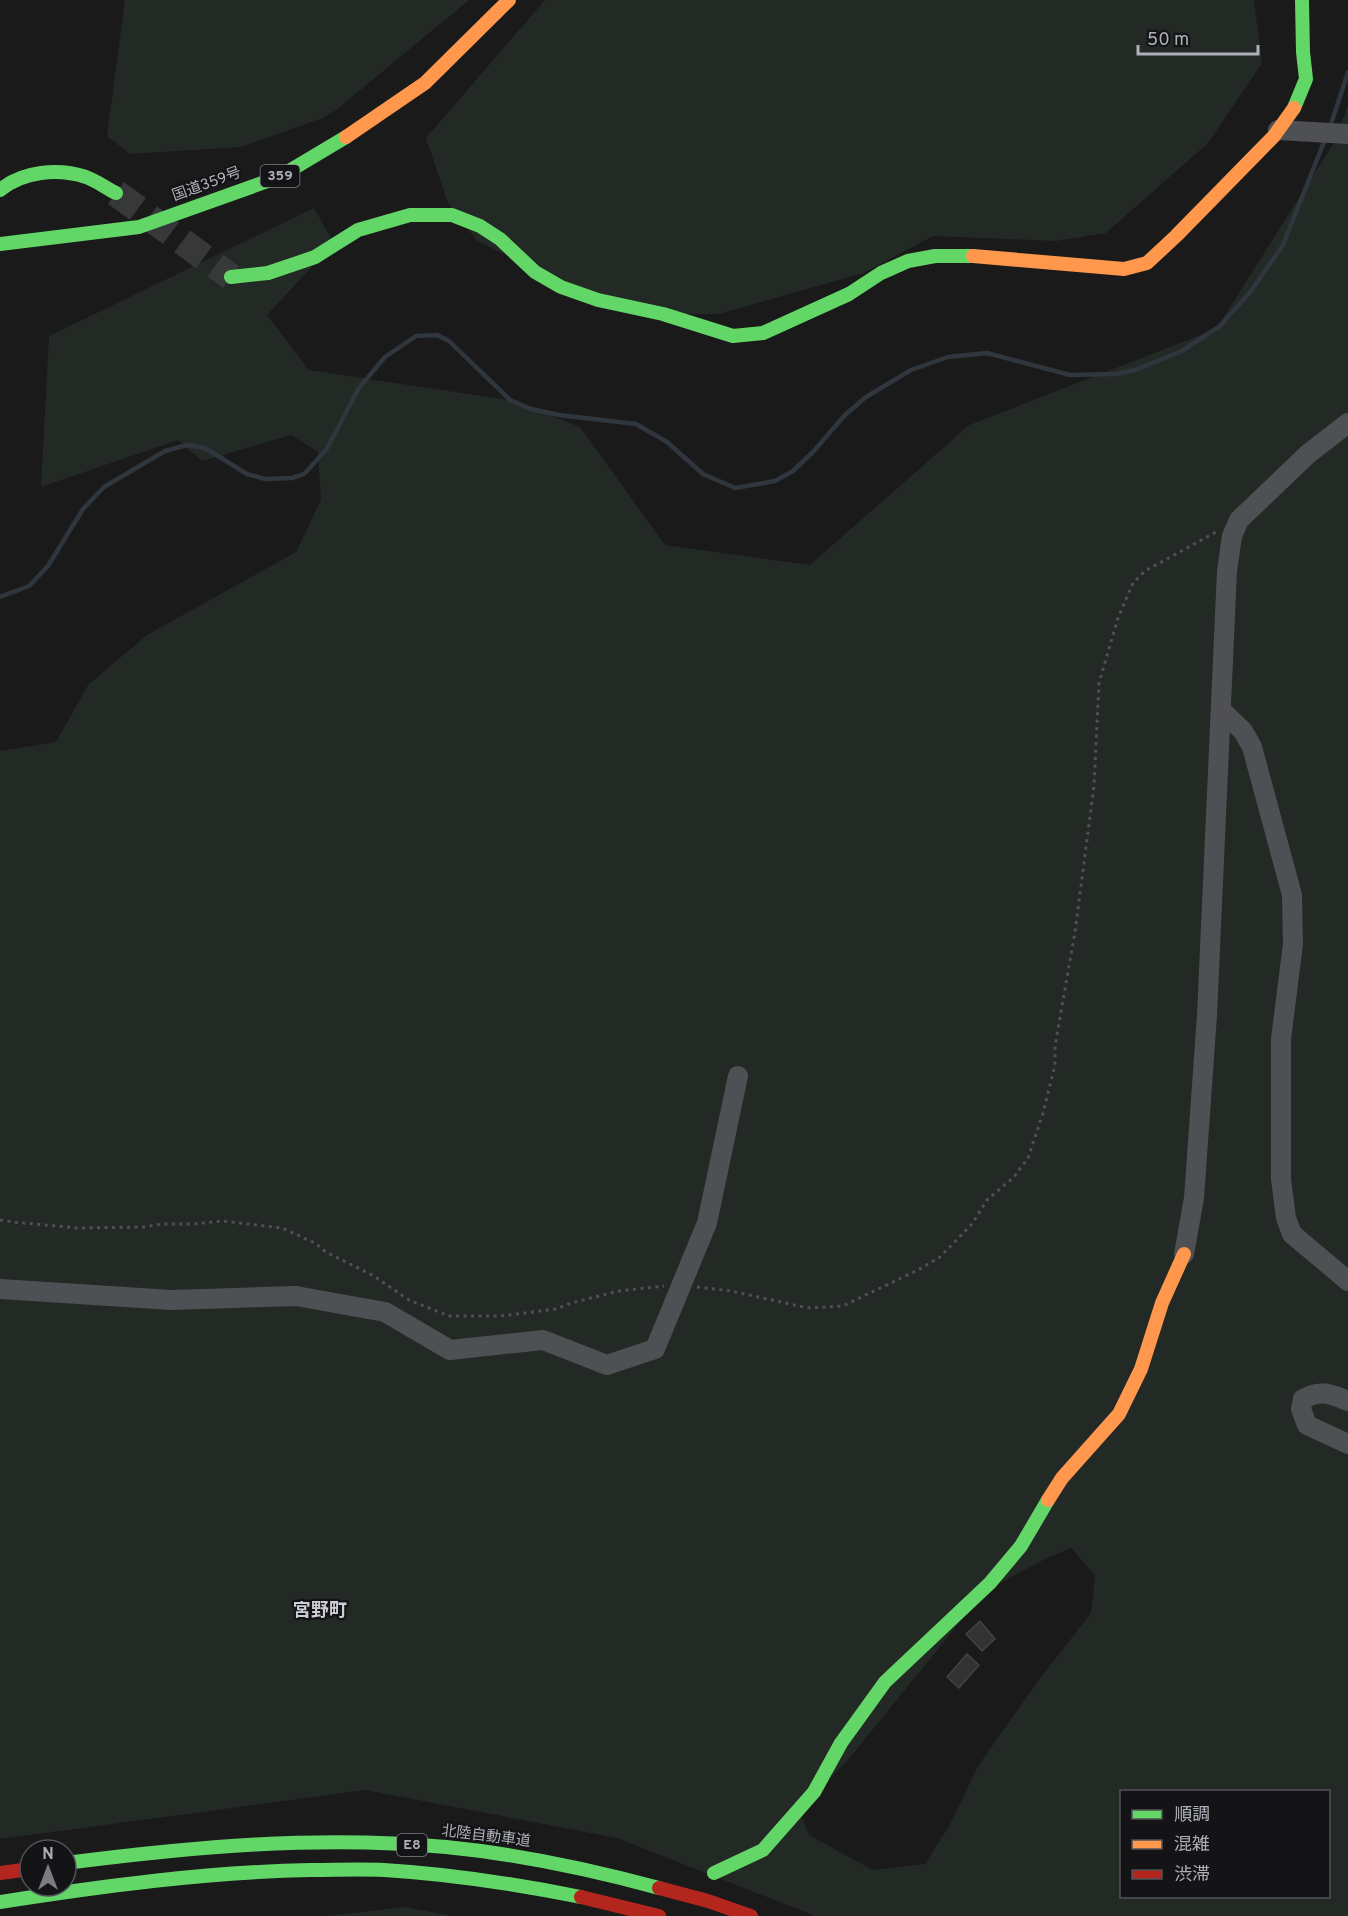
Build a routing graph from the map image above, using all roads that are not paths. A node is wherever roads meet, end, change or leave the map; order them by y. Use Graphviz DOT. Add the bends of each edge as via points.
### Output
graph roads {
  1 [pos="509,0"];
  2 [pos="1302,0"];
  3 [pos="1278,130"];
  4 [pos="1348,134"];
  5 [pos="0,190"];
  6 [pos="116,193"];
  7 [pos="0,244"];
  8 [pos="231,277"];
  9 [pos="1348,423"];
  10 [pos="1221,710"];
  11 [pos="738,1076"];
  12 [pos="1184,1254"];
  13 [pos="1348,1281"];
  14 [pos="0,1289"];
  15 [pos="1348,1401"];
  16 [pos="1348,1444"];
  17 [pos="78,1861"];
  18 [pos="18,1871"];
  19 [pos="714,1873"];
  20 [pos="0,1874"];
  21 [pos="0,1902"];
  22 [pos="659,1916"];
  23 [pos="751,1916"];
  1 -- 7 [label="main road, 国道359号 / 359" via="425,83 359,130 279,177 139,227"];
  2 -- 3 [label="main road" via="1306,79 1294,109"];
  3 -- 4 [label="street"];
  3 -- 8 [label="main road" via="1147,263 1124,269 987,256 935,256 890,269 849,294 763,333 733,336 561,287 536,272 500,239 452,215 399,218 358,230 315,257 268,273"];
  5 -- 6 [label="main road" via="14,179 56,173 82,176"];
  9 -- 10 [label="street" via="1308,454 1239,520 1232,536 1227,571"];
  10 -- 12 [label="street" via="1207,1015 1194,1198"];
  10 -- 13 [label="street" via="1243,731 1252,747 1292,895 1293,944 1281,1039 1281,1179 1286,1218 1292,1234"];
  11 -- 14 [label="street" via="707,1223 655,1349 607,1365 543,1340 450,1350 385,1312 296,1296 172,1300"];
  12 -- 19 [label="main road" via="1161,1303 1141,1369 1119,1414 1062,1478 1021,1546 990,1583 885,1682 841,1743 813,1792 763,1850"];
  15 -- 16 [label="street" via="1313,1393 1303,1399 1300,1409 1307,1425"];
  17 -- 23 [label="main road, 北陸自動車道 / E8" via="224,1845 384,1843 460,1849 604,1873"];
  18 -- 20 [label="main road"];
  21 -- 22 [label="main road, E8" via="226,1873 383,1870 528,1886"];
}
